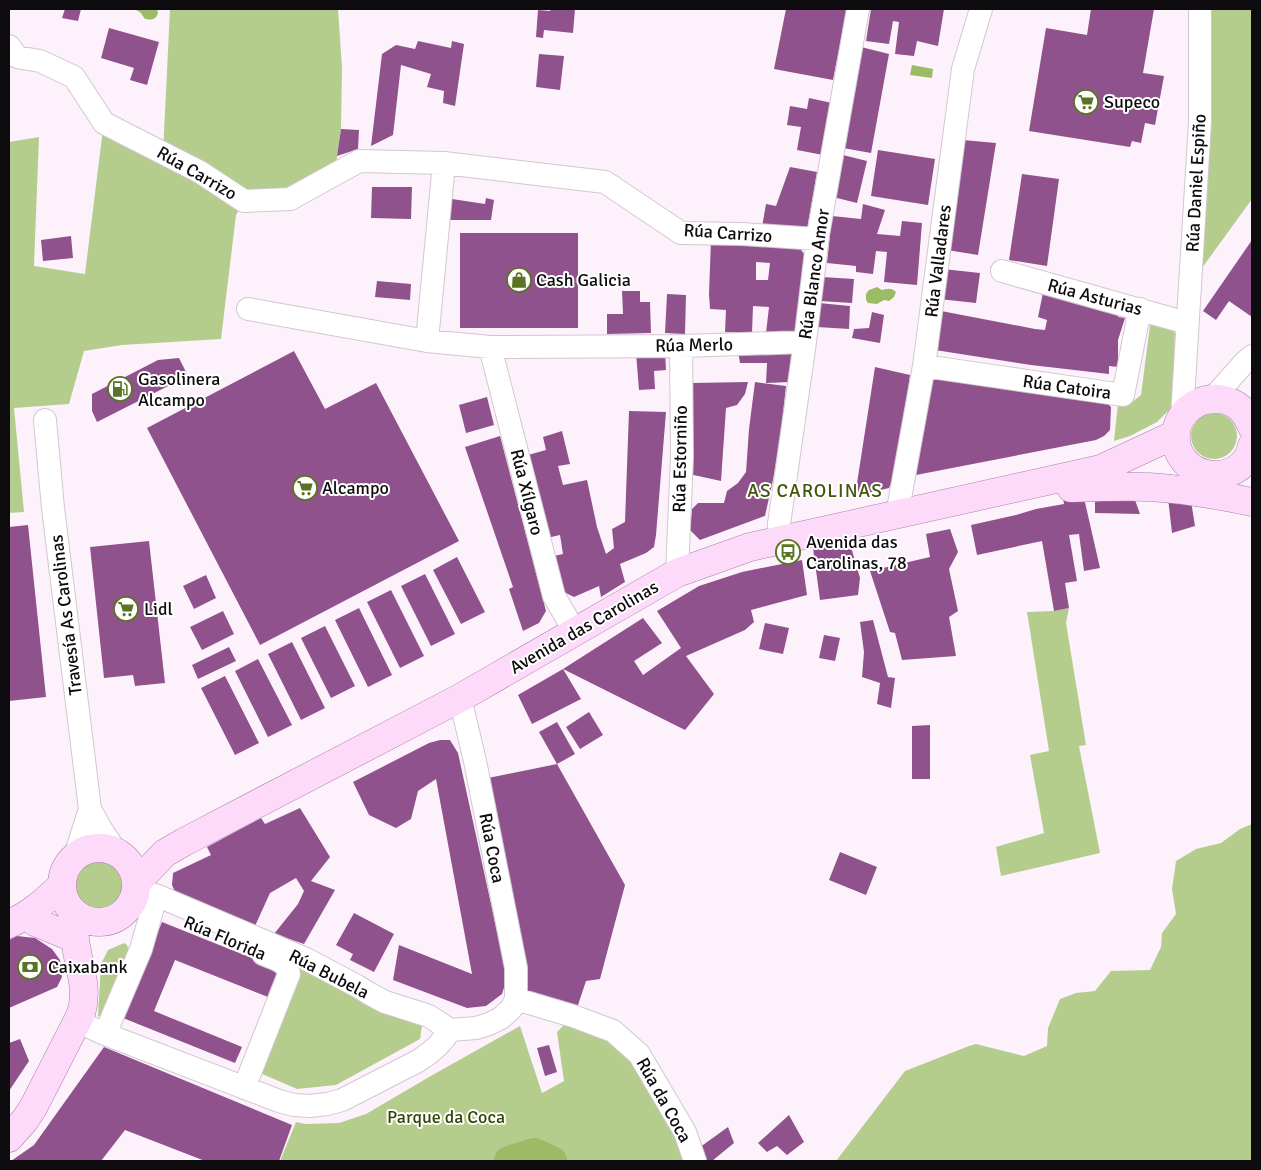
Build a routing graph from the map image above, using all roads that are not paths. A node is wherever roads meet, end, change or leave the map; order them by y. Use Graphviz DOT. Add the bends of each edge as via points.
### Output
graph roads {
  1 [pos="858,9"];
  2 [pos="981,9"];
  3 [pos="1200,9"];
  4 [pos="9,46"];
  5 [pos="444,163"];
  6 [pos="817,239"];
  7 [pos="1002,272"];
  8 [pos="248,309"];
  9 [pos="1140,309"];
  10 [pos="1187,323"];
  11 [pos="427,341"];
  12 [pos="805,342"];
  13 [pos="681,346"];
  14 [pos="490,347"];
  15 [pos="1252,356"];
  16 [pos="1185,357"];
  17 [pos="924,366"];
  18 [pos="1212,399"];
  19 [pos="45,420"];
  20 [pos="1179,425"];
  21 [pos="1251,434"];
  22 [pos="1101,469"];
  23 [pos="1192,469"];
  24 [pos="1240,479"];
  25 [pos="1035,484"];
  26 [pos="1252,502"];
  27 [pos="897,514"];
  28 [pos="778,541"];
  29 [pos="677,573"];
  30 [pos="575,632"];
  31 [pos="460,698"];
  32 [pos="90,809"];
  33 [pos="165,853"];
  34 [pos="120,855"];
  35 [pos="75,856"];
  36 [pos="61,886"];
  37 [pos="139,895"];
  38 [pos="112,920"];
  39 [pos="21,922"];
  40 [pos="74,922"];
  41 [pos="84,986"];
  42 [pos="516,999"];
  43 [pos="78,1022"];
  44 [pos="450,1030"];
  45 [pos="105,1034"];
  46 [pos="244,1088"];
  47 [pos="9,1138"];
  48 [pos="695,1161"];
  1 -- 6 [label="street, Rúa Blanco Amor"];
  2 -- 17 [label="street, Rúa Valladares" via="963,69"];
  3 -- 10 [label="street, Rúa Daniel Espiño" via="1200,122"];
  4 -- 5 [label="street, Rúa Carrizo" via="17,57 40,60 74,77 104,123 200,172 244,201 290,199 359,161"];
  5 -- 6 [label="street, Rúa Carrizo" via="605,182 680,233"];
  5 -- 11 [label="street"];
  6 -- 12 [label="street, Rúa Blanco Amor"];
  7 -- 9 [label="street, Rúa Asturias"];
  8 -- 11 [label="street"];
  9 -- 10 [label="street, Rúa Asturias"];
  9 -- 17 [label="street, Rúa Catoira" via="1123,395"];
  10 -- 16 [label="street, Rúa Daniel Espiño"];
  11 -- 14 [label="street"];
  12 -- 13 [label="street, Rúa Merlo"];
  12 -- 28 [label="street, Rúa Blanco Amor"];
  13 -- 14 [label="street, Rúa Merlo"];
  13 -- 29 [label="street, Rúa Estorniño" via="682,457"];
  14 -- 30 [label="street, Rúa Xílgaro" via="554,596"];
  15 -- 18 [label="street"];
  16 -- 18 [label="street, Rúa Daniel Espiño" via="1196,383"];
  16 -- 20 [label="street, Rúa Daniel Espiño"];
  17 -- 27 [label="street, Rúa Valladares"];
  18 -- 20 [label="main road" via="1190,408"];
  18 -- 21 [label="main road" via="1223,399 1240,408"];
  19 -- 32 [label="street, Travesía As Carolinas"];
  20 -- 22 [label="main road"];
  20 -- 23 [label="main road" via="1177,447"];
  21 -- 24 [label="main road" via="1246,460 1238,468"];
  22 -- 23 [label="main road"];
  22 -- 25 [label="main road, Avenida das Carolinas"];
  23 -- 24 [label="main road"];
  25 -- 26 [label="main road" via="1071,488 1147,487 1204,492"];
  25 -- 27 [label="main road, Avenida das Carolinas"];
  27 -- 28 [label="main road, Avenida das Carolinas"];
  28 -- 29 [label="main road, Avenida das Carolinas" via="750,547"];
  29 -- 30 [label="main road, Avenida das Carolinas"];
  30 -- 31 [label="main road, Avenida das Carolinas"];
  31 -- 33 [label="main road, Avenida das Carolinas"];
  31 -- 42 [label="street, Rúa Coca" via="516,968"];
  32 -- 34 [label="street"];
  32 -- 35 [label="street"];
  33 -- 34 [label="main road"];
  33 -- 37 [label="main road"];
  34 -- 35 [label="main road" via="97,848"];
  34 -- 37 [label="main road" via="134,873"];
  35 -- 36 [label="main road" via="68,864"];
  36 -- 39 [label="main road"];
  36 -- 40 [label="main road"];
  37 -- 38 [label="main road" via="123,914"];
  37 -- 44 [label="street, Rúa Bubela" via="158,896 306,959 384,1002 429,1016"];
  37 -- 45 [label="street" via="141,949"];
  37 -- 46 [label="street, Rúa Florida" via="285,963 288,968 290,974"];
  38 -- 40 [label="main road"];
  38 -- 41 [label="main road" via="97,944"];
  39 -- 40 [label="main road"];
  40 -- 41 [label="main road"];
  41 -- 43 [label="main road" via="83,1008"];
  42 -- 44 [label="street" via="512,1009 502,1018 476,1028"];
  42 -- 48 [label="street, Rúa da Coca" via="613,1032 639,1054 684,1132"];
  43 -- 45 [label="street"];
  43 -- 47 [label="main road" via="34,1106"];
  44 -- 46 [label="street" via="429,1054 342,1100 310,1106 294,1105"];
  45 -- 46 [label="street"];
}
